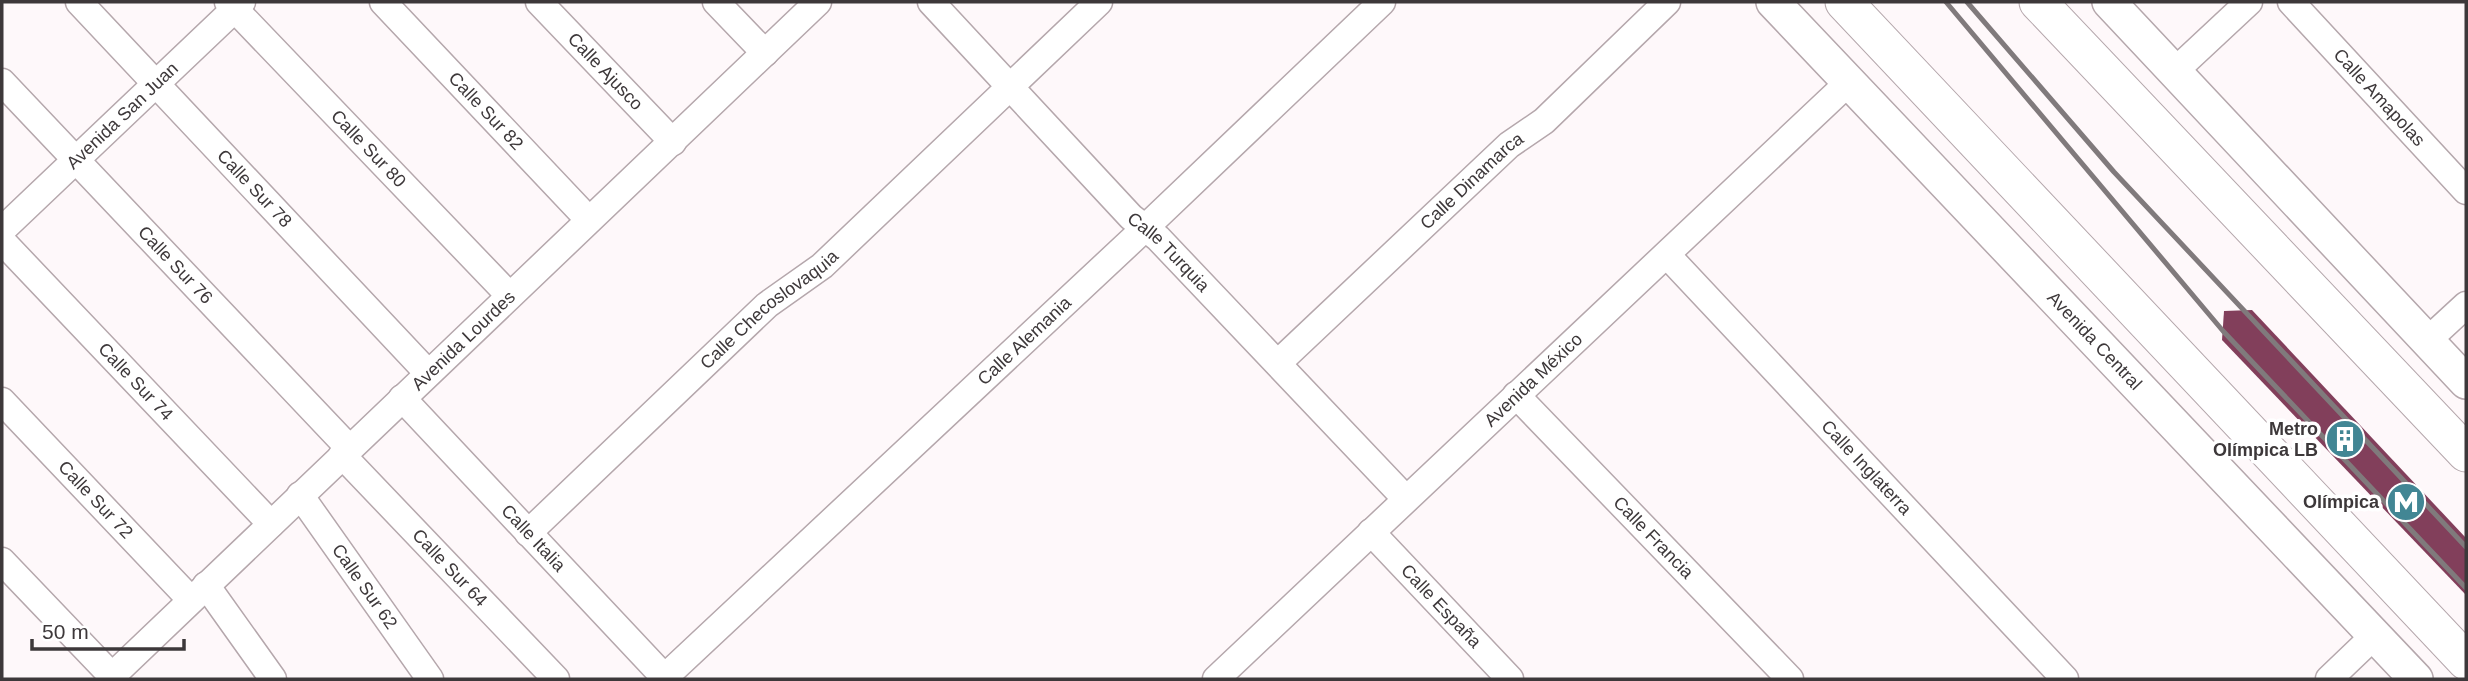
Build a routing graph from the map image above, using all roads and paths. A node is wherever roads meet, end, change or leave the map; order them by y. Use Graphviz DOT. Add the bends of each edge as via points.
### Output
graph roads {
  1 [pos="79,2"];
  2 [pos="383,2"];
  3 [pos="539,2"];
  4 [pos="716,2"];
  5 [pos="818,2"];
  6 [pos="931,2"];
  7 [pos="1099,2"];
  8 [pos="1382,2"];
  9 [pos="1667,2"];
  10 [pos="1773,2"];
  11 [pos="1844,2"];
  12 [pos="2038,2"];
  13 [pos="2061,2"];
  14 [pos="2109,2"];
  15 [pos="2249,2"];
  16 [pos="2291,2"];
  17 [pos="235,4"];
  18 [pos="765,53"];
  19 [pos="2175,71"];
  20 [pos="2107,74"];
  21 [pos="2,82"];
  22 [pos="1849,82"];
  23 [pos="156,83"];
  24 [pos="1010,86"];
  25 [pos="673,142"];
  26 [pos="75,159"];
  27 [pos="2466,191"];
  28 [pos="589,220"];
  29 [pos="1144,228"];
  30 [pos="2,230"];
  31 [pos="2,241"];
  32 [pos="1668,256"];
  33 [pos="509,295"];
  34 [pos="2466,305"];
  35 [pos="2428,340"];
  36 [pos="1278,363"];
  37 [pos="2461,366"];
  38 [pos="428,373"];
  39 [pos="1516,395"];
  40 [pos="402,398"];
  41 [pos="2,401"];
  42 [pos="346,451"];
  43 [pos="2466,453"];
  44 [pos="300,495"];
  45 [pos="1406,499"];
  46 [pos="271,524"];
  47 [pos="1371,532"];
  48 [pos="528,533"];
  49 [pos="2,561"];
  50 [pos="199,593"];
  51 [pos="2375,635"];
  52 [pos="2466,661"];
  53 [pos="114,677"];
  54 [pos="665,678"];
  55 [pos="1219,678"];
  56 [pos="273,679"];
  57 [pos="430,679"];
  58 [pos="556,679"];
  59 [pos="1510,679"];
  60 [pos="1790,679"];
  61 [pos="2066,679"];
  62 [pos="2329,679"];
  63 [pos="2416,679"];
  1 -- 23 [label="street, Calle Sur 78"];
  2 -- 28 [label="street, Calle Sur 82"];
  3 -- 25 [label="street, Calle Ajusco"];
  4 -- 18 [label="street"];
  5 -- 18 [label="street, Avenida Lourdes"];
  6 -- 24 [label="street, Calle Turquia"];
  7 -- 24 [label="street, Calle Checoslovaquia"];
  8 -- 29 [label="street, Calle Alemania"];
  9 -- 36 [label="street, Calle Dinamarca" via="1544,121 1509,145"];
  10 -- 22 [label="main road, Avenida Central"];
  11 -- 52 [label="highway"];
  12 -- 20 [label="highway"];
  13 -- 20 [label="highway"];
  14 -- 19 [label="main road"];
  15 -- 19 [label="street"];
  16 -- 27 [label="street, Calle Amapolas"];
  17 -- 23 [label="street, Avenida San Juan"];
  17 -- 33 [label="street, Calle Sur 80"];
  18 -- 25 [label="street, Avenida Lourdes"];
  19 -- 35 [label="main road"];
  20 -- 43 [label="highway"];
  21 -- 26 [label="street, Calle Sur 76"];
  22 -- 32 [label="street, Avenida México"];
  22 -- 51 [label="main road, Avenida Central"];
  23 -- 26 [label="street, Avenida San Juan"];
  23 -- 38 [label="street, Calle Sur 78"];
  24 -- 29 [label="street, Calle Turquia"];
  24 -- 48 [label="street, Calle Checoslovaquia" via="822,266 767,305"];
  25 -- 28 [label="street, Avenida Lourdes"];
  26 -- 30 [label="street, Avenida San Juan"];
  26 -- 42 [label="street, Calle Sur 76"];
  28 -- 33 [label="street, Avenida Lourdes"];
  29 -- 36 [label="street, Calle Turquia"];
  29 -- 54 [label="street, Calle Alemania"];
  31 -- 46 [label="street, Calle Sur 74"];
  32 -- 39 [label="street, Avenida México"];
  32 -- 61 [label="street, Calle Inglaterra"];
  33 -- 38 [label="street, Avenida Lourdes"];
  34 -- 35 [label="street"];
  35 -- 37 [label="main road"];
  36 -- 45 [label="street, Calle Turquia"];
  38 -- 40 [label="street, Avenida Lourdes"];
  39 -- 45 [label="street, Avenida México"];
  39 -- 60 [label="street, Calle Francia"];
  40 -- 42 [label="street, Avenida Lourdes"];
  40 -- 48 [label="street, Calle Italia"];
  41 -- 50 [label="street, Calle Sur 72"];
  42 -- 44 [label="street, Avenida Lourdes"];
  42 -- 58 [label="street, Calle Sur 64"];
  44 -- 46 [label="street, Avenida Lourdes"];
  44 -- 57 [label="street, Calle Sur 62"];
  45 -- 47 [label="street, Avenida México"];
  46 -- 50 [label="street, Avenida Lourdes"];
  47 -- 55 [label="street, Avenida México"];
  47 -- 59 [label="street, Calle España"];
  48 -- 54 [label="street, Calle Italia"];
  49 -- 53 [label="street"];
  50 -- 53 [label="street, Avenida Lourdes"];
  50 -- 56 [label="street, Calle Sur 72"];
  51 -- 62 [label="street"];
  51 -- 63 [label="main road, Avenida Central"];
}
